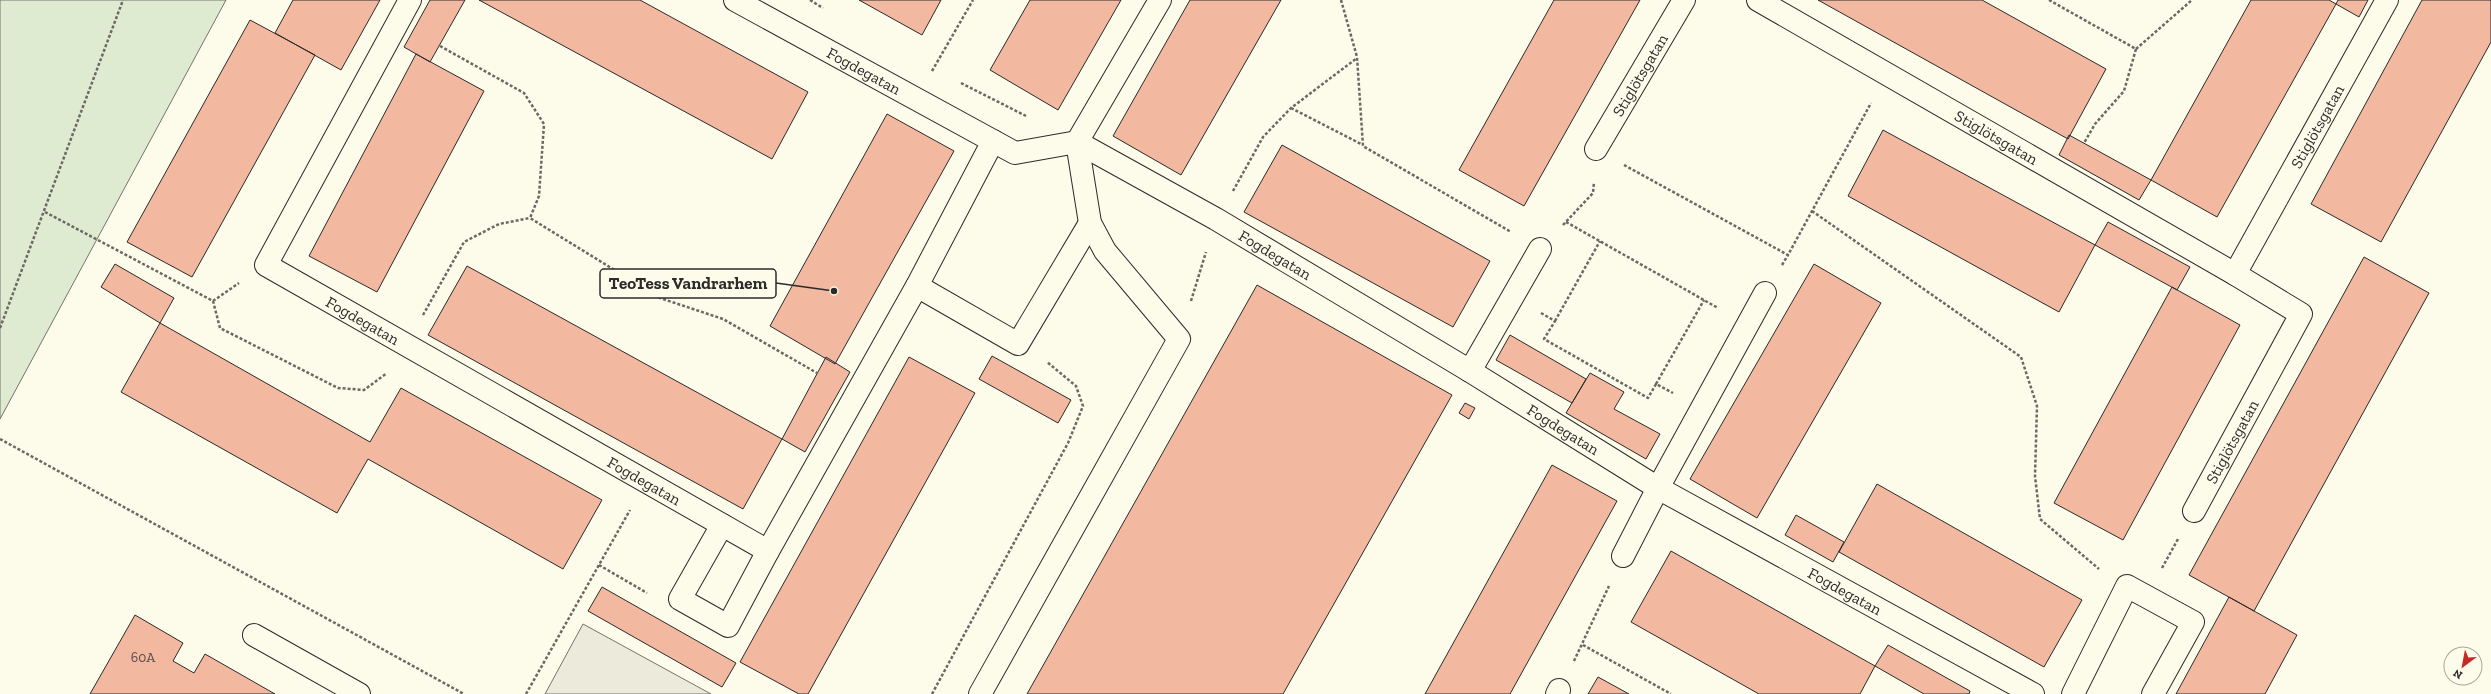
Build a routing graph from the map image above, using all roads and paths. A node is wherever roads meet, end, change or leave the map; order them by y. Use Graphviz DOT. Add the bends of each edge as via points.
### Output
graph roads {
  1 [pos="123,0"];
  2 [pos="410,0"];
  3 [pos="736,0"];
  4 [pos="810,0"];
  5 [pos="973,0"];
  6 [pos="1160,0"];
  7 [pos="1341,0"];
  8 [pos="1684,0"];
  9 [pos="1758,0"];
  10 [pos="2049,0"];
  11 [pos="2192,0"];
  12 [pos="2387,0"];
  13 [pos="830,12"];
  14 [pos="440,46"];
  15 [pos="2136,49"];
  16 [pos="1358,57"];
  17 [pos="927,65"];
  18 [pos="934,69"];
  19 [pos="940,72"];
  20 [pos="1887,73"];
  21 [pos="954,79"];
  22 [pos="916,98"];
  23 [pos="1291,108"];
  24 [pos="1029,118"];
  25 [pos="993,141"];
  26 [pos="1077,142"];
  27 [pos="2084,143"];
  28 [pos="1363,146"];
  29 [pos="1596,149"];
  30 [pos="1812,211"];
  31 [pos="1216,220"];
  32 [pos="1566,222"];
  33 [pos="1090,223"];
  34 [pos="1600,241"];
  35 [pos="1540,249"];
  36 [pos="2235,274"];
  37 [pos="917,286"];
  38 [pos="1765,293"];
  39 [pos="1513,297"];
  40 [pos="1704,300"];
  41 [pos="1555,321"];
  42 [pos="1748,325"];
  43 [pos="0,328"];
  44 [pos="1179,339"];
  45 [pos="1018,344"];
  46 [pos="1470,371"];
  47 [pos="817,373"];
  48 [pos="1656,384"];
  49 [pos="1701,409"];
  50 [pos="0,439"];
  51 [pos="646,481"];
  52 [pos="1658,488"];
  53 [pos="2194,511"];
  54 [pos="722,525"];
  55 [pos="768,551"];
  56 [pos="1623,556"];
  57 [pos="599,565"];
  58 [pos="2127,586"];
  59 [pos="2147,596"];
  60 [pos="680,599"];
  61 [pos="254,635"];
  62 [pos="1583,645"];
  63 [pos="1558,692"];
  64 [pos="359,694"];
  65 [pos="464,694"];
  66 [pos="526,694"];
  67 [pos="932,694"];
  68 [pos="980,694"];
  69 [pos="1671,694"];
  70 [pos="2033,694"];
  71 [pos="2073,694"];
  72 [pos="2154,694"];
  1 -- 43 [label="path"];
  2 -- 51 [label="street, Fogdegatan" via="266,265"];
  3 -- 22 [label="street, Fogdegatan"];
  4 -- 13 [label="path"];
  5 -- 18 [label="path"];
  6 -- 26 [label="street"];
  7 -- 16 [label="path"];
  8 -- 29 [label="street, Stiglötsgatan"];
  9 -- 20 [label="street, Stiglötsgatan"];
  10 -- 15 [label="path"];
  11 -- 15 [label="path"];
  12 -- 36 [label="street, Stiglötsgatan"];
  14 -- 47 [label="path" via="524,93 544,124 539,196 530,218 660,298 723,319"];
  15 -- 27 [label="path" via="2124,92 2095,124"];
  16 -- 23 [label="path"];
  16 -- 28 [label="path"];
  17 -- 18 [label="path"];
  18 -- 19 [label="path"];
  18 -- 22 [label="path"];
  20 -- 30 [label="path"];
  20 -- 36 [label="street, Stiglötsgatan"];
  21 -- 24 [label="path"];
  22 -- 25 [label="street, Fogdegatan"];
  23 -- 28 [label="path"];
  23 -- 31 [label="path" via="1263,137"];
  25 -- 26 [label="street, Fogdegatan" via="1015,153"];
  25 -- 37 [label="street"];
  26 -- 31 [label="street, Fogdegatan"];
  26 -- 33 [label="street"];
  28 -- 35 [label="path"];
  29 -- 30 [label="path" via="1788,255"];
  29 -- 32 [label="path" via="1593,193"];
  30 -- 58 [label="path" via="2020,357 2037,406 2035,476 2040,519 2091,564"];
  31 -- 44 [label="path"];
  31 -- 46 [label="street, Fogdegatan"];
  32 -- 34 [label="path"];
  32 -- 35 [label="path"];
  33 -- 44 [label="street" via="1105,251"];
  33 -- 45 [label="street"];
  34 -- 40 [label="path"];
  34 -- 41 [label="path"];
  35 -- 39 [label="street"];
  36 -- 53 [label="street, Stiglötsgatan" via="2301,314"];
  37 -- 45 [label="street"];
  37 -- 55 [label="street"];
  38 -- 42 [label="street"];
  39 -- 41 [label="path"];
  39 -- 46 [label="street"];
  40 -- 42 [label="path"];
  40 -- 48 [label="path"];
  41 -- 48 [label="path" via="1544,339 1648,398"];
  42 -- 49 [label="street"];
  44 -- 68 [label="street"];
  45 -- 67 [label="path" via="1051,364 1076,386 1083,406 1068,443"];
  46 -- 52 [label="street, Fogdegatan"];
  48 -- 49 [label="path"];
  49 -- 52 [label="street"];
  50 -- 65 [label="path"];
  51 -- 54 [label="street, Fogdegatan"];
  51 -- 57 [label="path"];
  52 -- 56 [label="street"];
  52 -- 70 [label="street, Fogdegatan"];
  53 -- 59 [label="path"];
  54 -- 55 [label="street, Fogdegatan"];
  54 -- 60 [label="street"];
  55 -- 60 [label="street" via="728,626"];
  56 -- 62 [label="path"];
  57 -- 60 [label="path" via="659,599"];
  57 -- 66 [label="path"];
  58 -- 59 [label="street"];
  58 -- 71 [label="street"];
  59 -- 72 [label="street" via="2193,622"];
  61 -- 64 [label="street"];
  62 -- 63 [label="path"];
  62 -- 69 [label="path"];
}
